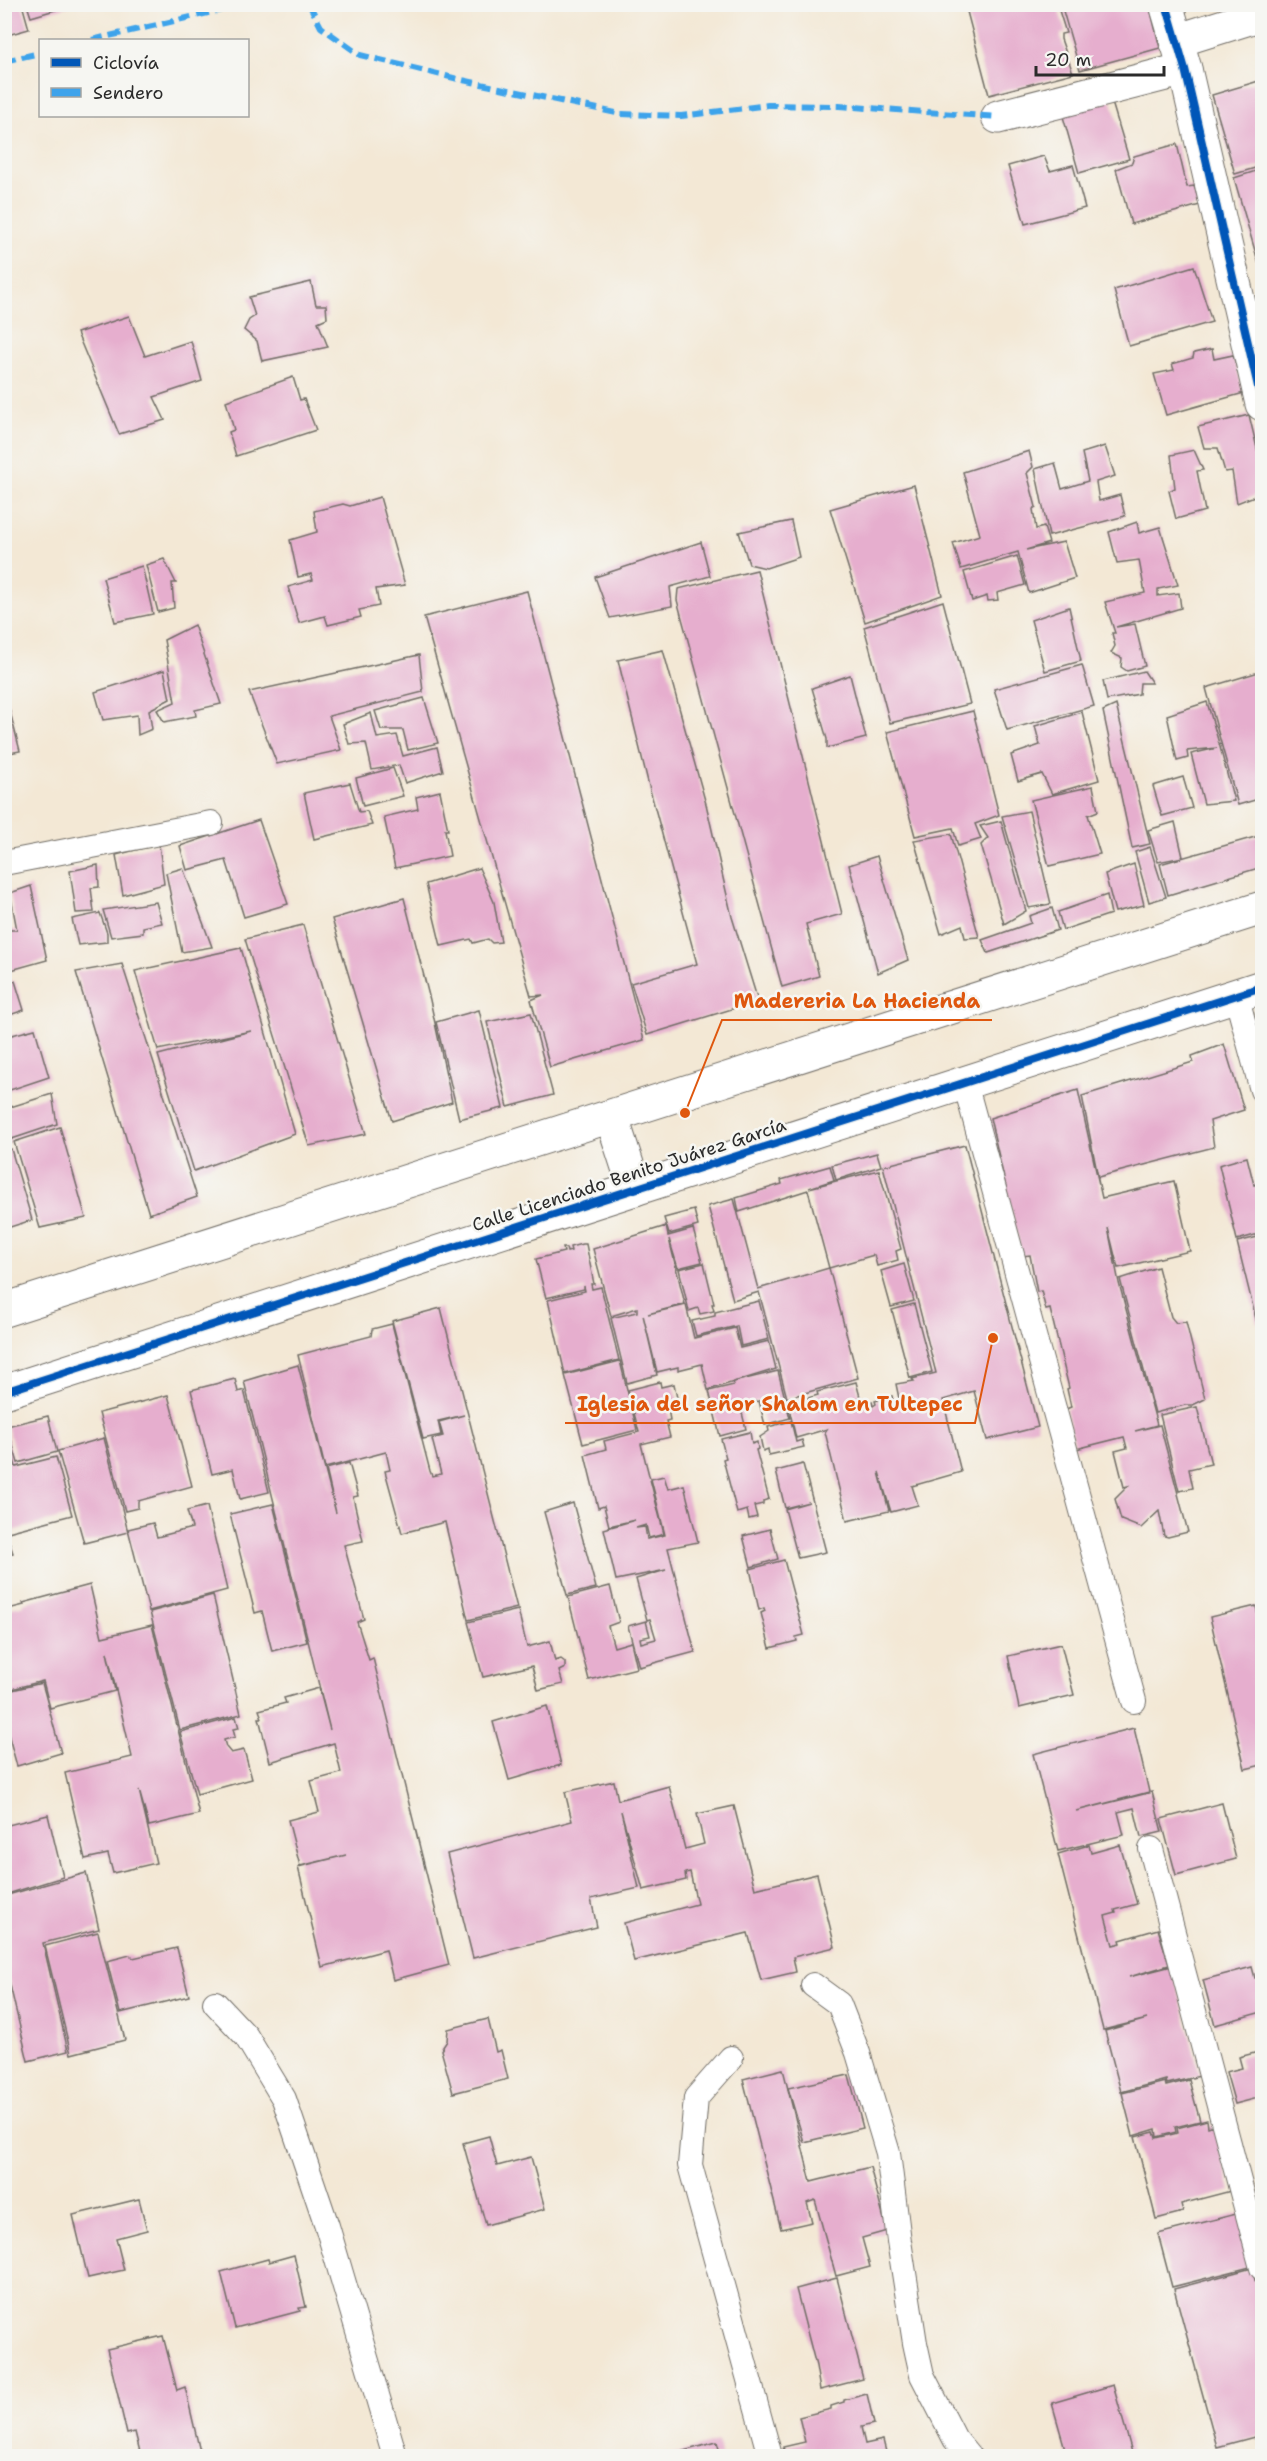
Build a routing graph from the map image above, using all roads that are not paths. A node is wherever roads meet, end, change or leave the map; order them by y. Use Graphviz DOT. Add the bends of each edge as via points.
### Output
graph roads {
  1 [pos="1166,4"];
  2 [pos="1263,14"];
  3 [pos="1180,55"];
  4 [pos="998,117"];
  5 [pos="1263,404"];
  6 [pos="211,824"];
  7 [pos="4,863"];
  8 [pos="1263,908"];
  9 [pos="1249,991"];
  10 [pos="965,1083"];
  11 [pos="1263,1090"];
  12 [pos="612,1118"];
  13 [pos="635,1189"];
  14 [pos="4,1310"];
  15 [pos="4,1392"];
  16 [pos="1134,1701"];
  17 [pos="1151,1849"];
  18 [pos="813,1985"];
  19 [pos="215,2003"];
  20 [pos="731,2058"];
  21 [pos="1263,2268"];
  22 [pos="395,2457"];
  23 [pos="770,2457"];
  24 [pos="969,2457"];
  1 -- 3 [label="street"];
  2 -- 3 [label="street"];
  3 -- 4 [label="street"];
  3 -- 5 [label="street"];
  6 -- 7 [label="lane"];
  8 -- 12 [label="street"];
  9 -- 10 [label="street, Calle Licenciado Benito Juárez García"];
  9 -- 11 [label="lane"];
  10 -- 13 [label="street, Calle Licenciado Benito Juárez García"];
  10 -- 16 [label="lane"];
  12 -- 13 [label="street"];
  12 -- 14 [label="street"];
  13 -- 15 [label="street, Calle Licenciado Benito Juárez García"];
  17 -- 21 [label="lane"];
  18 -- 24 [label="lane" via="839,2004 858,2053 888,2153 922,2375 955,2439"];
  19 -- 22 [label="lane" via="246,2036 284,2099 327,2226"];
  20 -- 23 [label="lane" via="696,2098 690,2165"];
}
